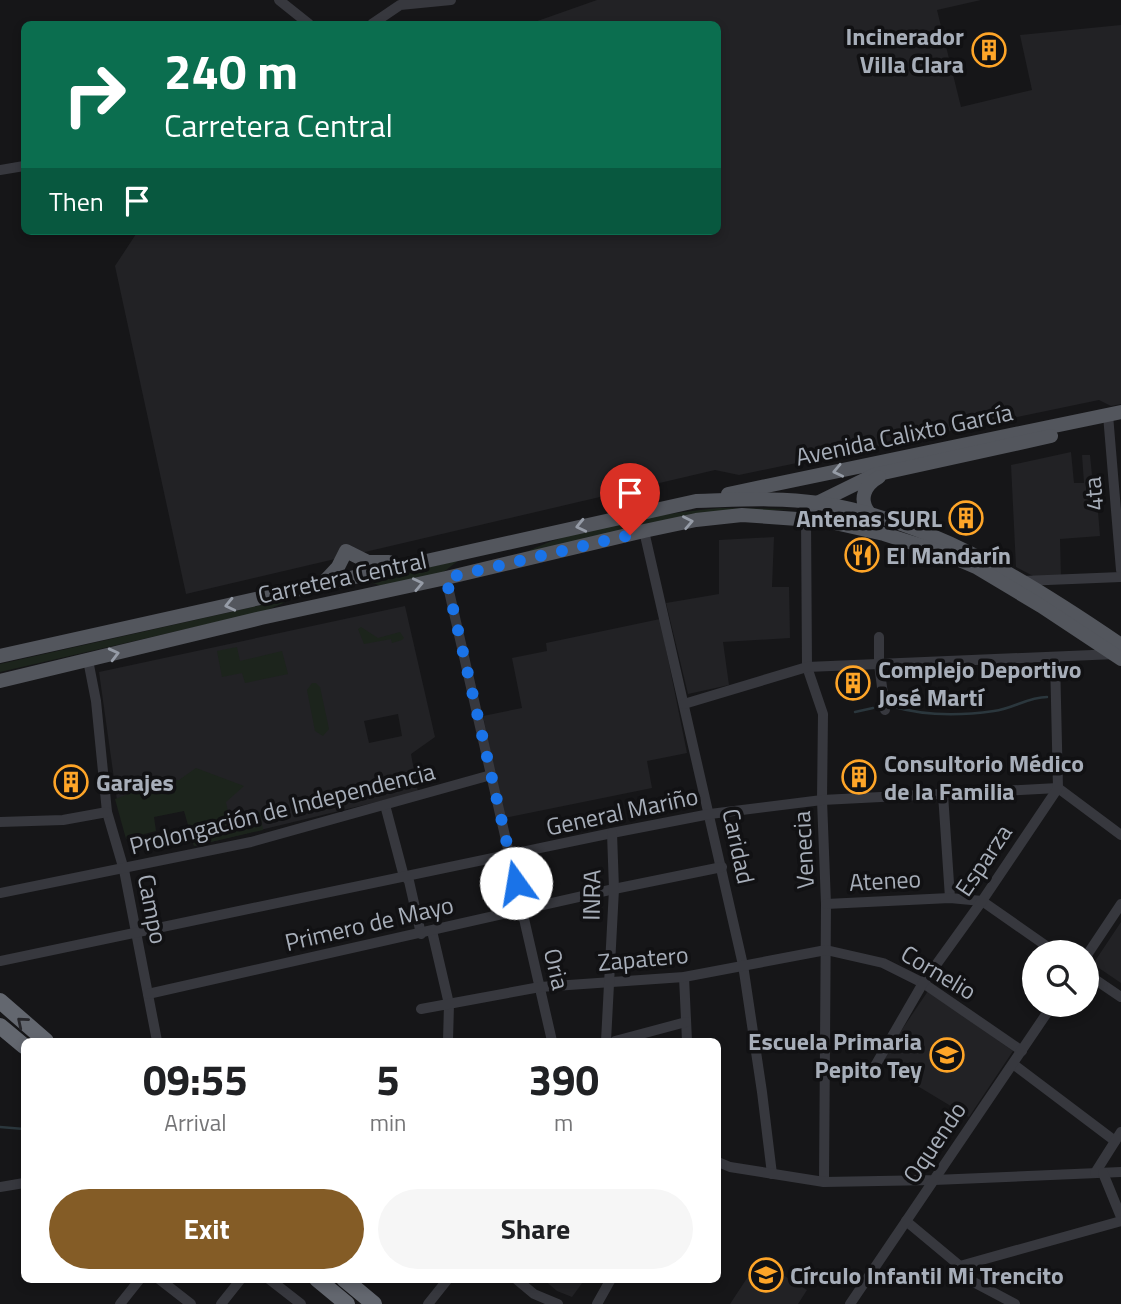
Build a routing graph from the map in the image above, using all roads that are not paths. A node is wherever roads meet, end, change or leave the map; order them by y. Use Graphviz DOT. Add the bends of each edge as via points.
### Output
graph roads {
  1 [pos="279,0"];
  2 [pos="451,0"];
  3 [pos="400,2"];
  4 [pos="305,21"];
  5 [pos="376,21"];
  6 [pos="21,166"];
  7 [pos="0,170"];
  8 [pos="1115,418"];
  9 [pos="892,471"];
  10 [pos="811,477"];
  11 [pos="696,501"];
  12 [pos="1118,501"];
  13 [pos="817,503"];
  14 [pos="869,513"];
  15 [pos="742,515"];
  16 [pos="806,518"];
  17 [pos="826,521"];
  18 [pos="886,527"];
  19 [pos="644,531"];
  20 [pos="549,534"];
  21 [pos="961,554"];
  22 [pos="424,561"];
  23 [pos="1121,570"];
  24 [pos="1121,577"];
  25 [pos="347,578"];
  26 [pos="446,578"];
  27 [pos="1059,580"];
  28 [pos="1023,581"];
  29 [pos="317,585"];
  30 [pos="352,599"];
  31 [pos="1044,601"];
  32 [pos="1093,634"];
  33 [pos="879,637"];
  34 [pos="1119,653"];
  35 [pos="0,656"];
  36 [pos="1080,656"];
  37 [pos="1055,658"];
  38 [pos="88,660"];
  39 [pos="879,664"];
  40 [pos="807,667"];
  41 [pos="0,681"];
  42 [pos="684,704"];
  43 [pos="885,710"];
  44 [pos="491,775"];
  45 [pos="1058,788"];
  46 [pos="943,794"];
  47 [pos="821,800"];
  48 [pos="385,805"];
  49 [pos="107,812"];
  50 [pos="710,814"];
  51 [pos="0,822"];
  52 [pos="612,834"];
  53 [pos="1121,835"];
  54 [pos="510,856"];
  55 [pos="722,867"];
  56 [pos="124,870"];
  57 [pos="406,877"];
  58 [pos="614,888"];
  59 [pos="0,893"];
  60 [pos="950,898"];
  61 [pos="982,901"];
  62 [pos="1121,904"];
  63 [pos="826,905"];
  64 [pos="522,910"];
  65 [pos="136,932"];
  66 [pos="426,932"];
  67 [pos="1038,940"];
  68 [pos="1097,940"];
  69 [pos="826,950"];
  70 [pos="0,961"];
  71 [pos="743,965"];
  72 [pos="684,977"];
  73 [pos="609,982"];
  74 [pos="1099,982"];
  75 [pos="923,983"];
  76 [pos="540,988"];
  77 [pos="148,994"];
  78 [pos="1121,997"];
  79 [pos="0,1001"];
  80 [pos="449,1004"];
  81 [pos="421,1009"];
  82 [pos="1044,1017"];
  83 [pos="686,1022"];
  84 [pos="0,1026"];
  85 [pos="43,1038"];
  86 [pos="156,1038"];
  87 [pos="448,1038"];
  88 [pos="551,1038"];
  89 [pos="606,1038"];
  90 [pos="626,1038"];
  91 [pos="687,1038"];
  92 [pos="21,1044"];
  93 [pos="1022,1051"];
  94 [pos="1013,1063"];
  95 [pos="874,1066"];
  96 [pos="1118,1137"];
  97 [pos="721,1163"];
  98 [pos="1121,1172"];
  99 [pos="1099,1173"];
  100 [pos="772,1174"];
  101 [pos="934,1180"];
  102 [pos="824,1182"];
  103 [pos="21,1184"];
  104 [pos="0,1187"];
  105 [pos="1121,1219"];
  106 [pos="906,1221"];
  107 [pos="960,1266"];
  108 [pos="137,1283"];
  109 [pos="164,1283"];
  110 [pos="238,1283"];
  111 [pos="274,1283"];
  112 [pos="322,1283"];
  113 [pos="349,1283"];
  114 [pos="445,1283"];
  115 [pos="521,1283"];
  116 [pos="609,1283"];
  117 [pos="120,1304"];
  118 [pos="191,1304"];
  119 [pos="221,1304"];
  120 [pos="301,1304"];
  121 [pos="347,1304"];
  122 [pos="374,1304"];
  123 [pos="428,1304"];
  124 [pos="558,1304"];
  125 [pos="597,1304"];
  126 [pos="850,1304"];
  127 [pos="1015,1304"];
  1 -- 4 [label="street"];
  2 -- 3 [label="street"];
  3 -- 5 [label="street"];
  6 -- 7 [label="street"];
  8 -- 9 [label="main road, Avenida Calixto García"];
  8 -- 10 [label="main road, Avenida Calixto García, one-way"];
  8 -- 12 [label="street, 4ta"];
  9 -- 13 [label="main road, Avenida Calixto García" via="852,484"];
  9 -- 14 [label="main road" via="867,487 864,503"];
  10 -- 11 [label="main road, Avenida Calixto García"];
  10 -- 13 [label="main road"];
  11 -- 13 [label="main road, Carretera Central"];
  11 -- 20 [label="main road, Carretera Central, one-way"];
  12 -- 23 [label="street, 4ta"];
  13 -- 14 [label="main road, Carretera Central"];
  13 -- 15 [label="main road, Avenida Calixto García" via="795,513"];
  13 -- 17 [label="main road"];
  14 -- 18 [label="main road, Carretera Central"];
  15 -- 16 [label="main road, Carretera Central"];
  19 -- 15 [label="main road, Carretera Central, one-way"];
  16 -- 17 [label="main road, Carretera Central"];
  16 -- 40 [label="street, Venecia"];
  17 -- 18 [label="main road, Carretera Central"];
  18 -- 21 [label="main road, Carretera Central"];
  19 -- 26 [label="main road, Carretera Central"];
  19 -- 42 [label="street, Caridad"];
  20 -- 22 [label="main road, Carretera Central"];
  20 -- 26 [label="main road" via="514,550 459,564"];
  21 -- 28 [label="main road, Carretera Central"];
  21 -- 31 [label="main road, Carretera Central"];
  22 -- 25 [label="main road, Carretera Central"];
  22 -- 29 [label="main road" via="412,558 374,564 346,551 334,573"];
  24 -- 27 [label="street"];
  25 -- 29 [label="main road, Carretera Central"];
  25 -- 30 [label="main road"];
  30 -- 26 [label="main road, Carretera Central, one-way"];
  26 -- 44 [label="street, Oria"];
  27 -- 28 [label="street"];
  27 -- 31 [label="street"];
  28 -- 31 [label="main road, Carretera Central"];
  29 -- 35 [label="main road, Carretera Central, one-way"];
  38 -- 30 [label="main road, Carretera Central, one-way"];
  31 -- 32 [label="main road, Carretera Central"];
  32 -- 34 [label="main road, Carretera Central"];
  32 -- 36 [label="street" via="1087,652"];
  33 -- 39 [label="street"];
  34 -- 36 [label="street"];
  36 -- 37 [label="street"];
  37 -- 39 [label="street"];
  37 -- 45 [label="street"];
  38 -- 41 [label="main road, Carretera Central"];
  38 -- 49 [label="street, Campo"];
  39 -- 40 [label="street"];
  39 -- 43 [label="street"];
  40 -- 42 [label="street"];
  40 -- 47 [label="street, Venecia" via="823,714"];
  42 -- 50 [label="street, Caridad"];
  44 -- 48 [label="street, Prolongación de Independencia"];
  44 -- 54 [label="street, Oria"];
  45 -- 46 [label="street, General Mariño"];
  45 -- 53 [label="street"];
  45 -- 61 [label="street, Esparza"];
  46 -- 47 [label="street, General Mariño"];
  46 -- 60 [label="street"];
  47 -- 50 [label="street, General Mariño"];
  47 -- 63 [label="street, Venecia"];
  48 -- 56 [label="street, Prolongación de Independencia" via="251,842"];
  48 -- 57 [label="street"];
  49 -- 51 [label="street" via="63,820"];
  49 -- 56 [label="street, Campo"];
  50 -- 52 [label="street, General Mariño"];
  50 -- 55 [label="street, Caridad"];
  52 -- 54 [label="street, General Mariño"];
  52 -- 58 [label="street, INRA"];
  54 -- 57 [label="street, General Mariño"];
  54 -- 64 [label="street, Oria"];
  55 -- 58 [label="street, Primero de Mayo"];
  55 -- 71 [label="street, Caridad"];
  56 -- 59 [label="street, Prolongación de Independencia"];
  56 -- 65 [label="street, Campo"];
  57 -- 65 [label="street, General Mariño"];
  57 -- 66 [label="street"];
  58 -- 64 [label="street, Primero de Mayo"];
  58 -- 73 [label="street, INRA"];
  60 -- 61 [label="street, Ateneo"];
  60 -- 63 [label="street, Ateneo"];
  61 -- 67 [label="street, Ateneo"];
  61 -- 75 [label="street, Esparza"];
  62 -- 68 [label="street"];
  63 -- 69 [label="street, Venecia"];
  64 -- 66 [label="street, Primero de Mayo"];
  64 -- 76 [label="street, Oria"];
  65 -- 70 [label="street, General Mariño"];
  65 -- 77 [label="street, Campo"];
  66 -- 77 [label="street, Primero de Mayo"];
  66 -- 80 [label="street"];
  69 -- 71 [label="street, Zapatero"];
  69 -- 75 [label="street, Cornelio" via="883,963"];
  69 -- 102 [label="street, Venecia"];
  71 -- 72 [label="street, Zapatero"];
  71 -- 100 [label="street, Caridad"];
  72 -- 73 [label="street, Zapatero"];
  72 -- 83 [label="street"];
  73 -- 76 [label="street, Zapatero"];
  73 -- 89 [label="street, INRA"];
  74 -- 78 [label="street"];
  75 -- 93 [label="street, Cornelio"];
  75 -- 95 [label="street, Esparza"];
  76 -- 80 [label="street, Zapatero"];
  76 -- 88 [label="street, Oria"];
  77 -- 86 [label="street, Campo"];
  85 -- 79 [label="highway, one-way"];
  80 -- 81 [label="street, Zapatero"];
  80 -- 87 [label="street"];
  82 -- 93 [label="street, Oquendo"];
  83 -- 90 [label="street"];
  83 -- 91 [label="street"];
  84 -- 92 [label="highway"];
  93 -- 94 [label="street, Oquendo"];
  94 -- 96 [label="street"];
  94 -- 101 [label="street, Oquendo"];
  96 -- 99 [label="street"];
  97 -- 100 [label="street"];
  98 -- 99 [label="street"];
  99 -- 101 [label="street"];
  99 -- 105 [label="street"];
  100 -- 102 [label="street"];
  101 -- 102 [label="street"];
  101 -- 106 [label="street, Oquendo"];
  103 -- 104 [label="street"];
  105 -- 107 [label="street"];
  106 -- 107 [label="street"];
  106 -- 126 [label="street, Oquendo"];
  107 -- 127 [label="street" via="966,1278"];
  108 -- 117 [label="street"];
  109 -- 118 [label="street"];
  110 -- 119 [label="street"];
  111 -- 120 [label="street"];
  112 -- 121 [label="highway"];
  113 -- 122 [label="highway"];
  114 -- 123 [label="street"];
  115 -- 124 [label="street"];
  116 -- 125 [label="street"];
}
